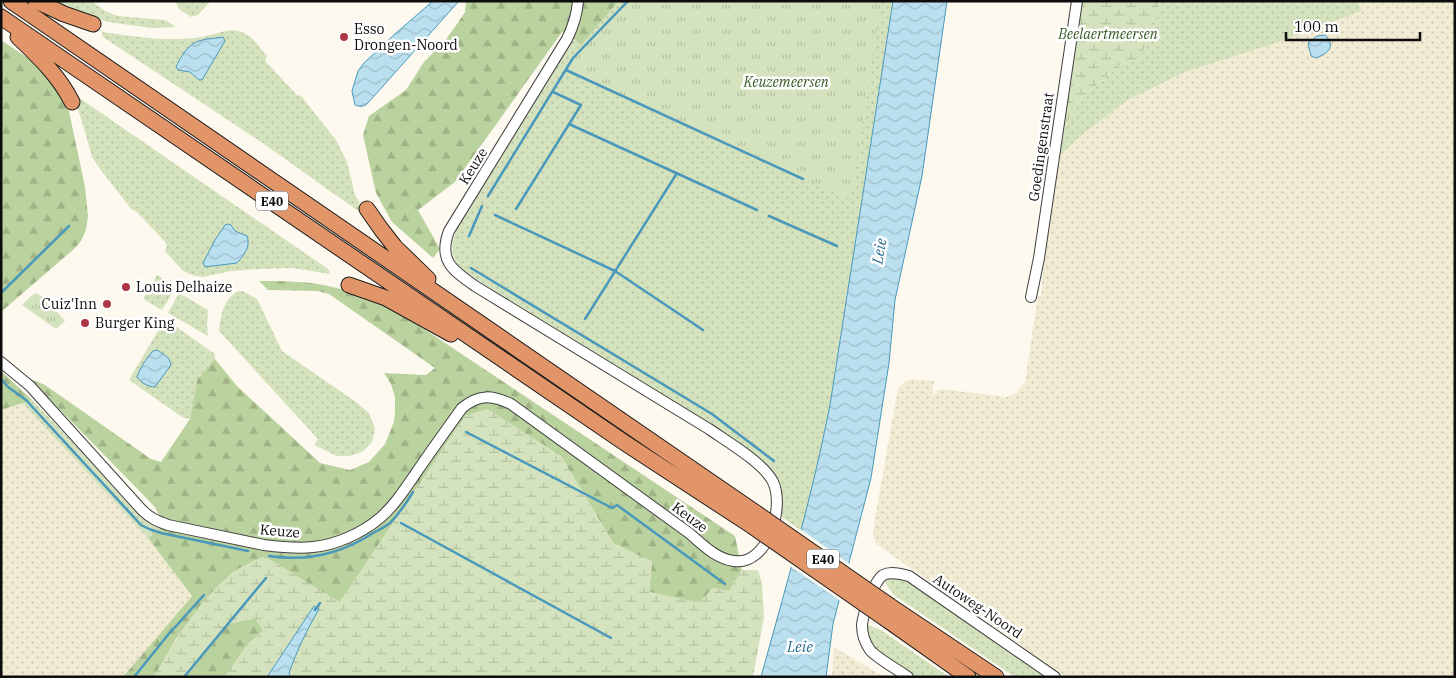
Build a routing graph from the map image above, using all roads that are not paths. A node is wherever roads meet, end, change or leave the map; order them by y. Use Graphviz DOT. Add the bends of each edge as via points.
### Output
graph roads {
  1 [pos="10,1"];
  2 [pos="36,1"];
  3 [pos="578,1"];
  4 [pos="1077,1"];
  5 [pos="1,18"];
  6 [pos="93,24"];
  7 [pos="72,102"];
  8 [pos="367,209"];
  9 [pos="349,284"];
  10 [pos="1032,297"];
  11 [pos="443,298"];
  12 [pos="1,362"];
  13 [pos="543,386"];
  14 [pos="754,519"];
  15 [pos="888,612"];
  16 [pos="908,677"];
  17 [pos="968,677"];
  18 [pos="996,677"];
  19 [pos="1055,677"];
  1 -- 11 [label="highway, E40"];
  2 -- 6 [label="highway"];
  3 -- 12 [label="street, Keuze" via="578,12 567,40 449,231 446,259 458,274 475,286 709,429 765,471 776,490 776,509 767,542 750,559 736,562 716,554 511,404 489,397 478,398 462,408 401,495 379,518 335,543 295,548 270,546 168,525 142,510 30,386"];
  4 -- 10 [label="street, Goedingenstraat"];
  5 -- 7 [label="highway" via="54,74"];
  5 -- 13 [label="highway, E40"];
  8 -- 11 [label="highway" via="395,247"];
  9 -- 13 [label="highway" via="386,298"];
  11 -- 14 [label="highway, E40"];
  13 -- 14 [label="highway, E40" via="625,443"];
  14 -- 15 [label="highway, E40, bridge"];
  15 -- 17 [label="highway, E40"];
  15 -- 18 [label="highway, E40"];
  16 -- 19 [label="street, Autoweg-Noord" via="871,651 863,637 866,609 880,577 886,574 909,576"];
}
